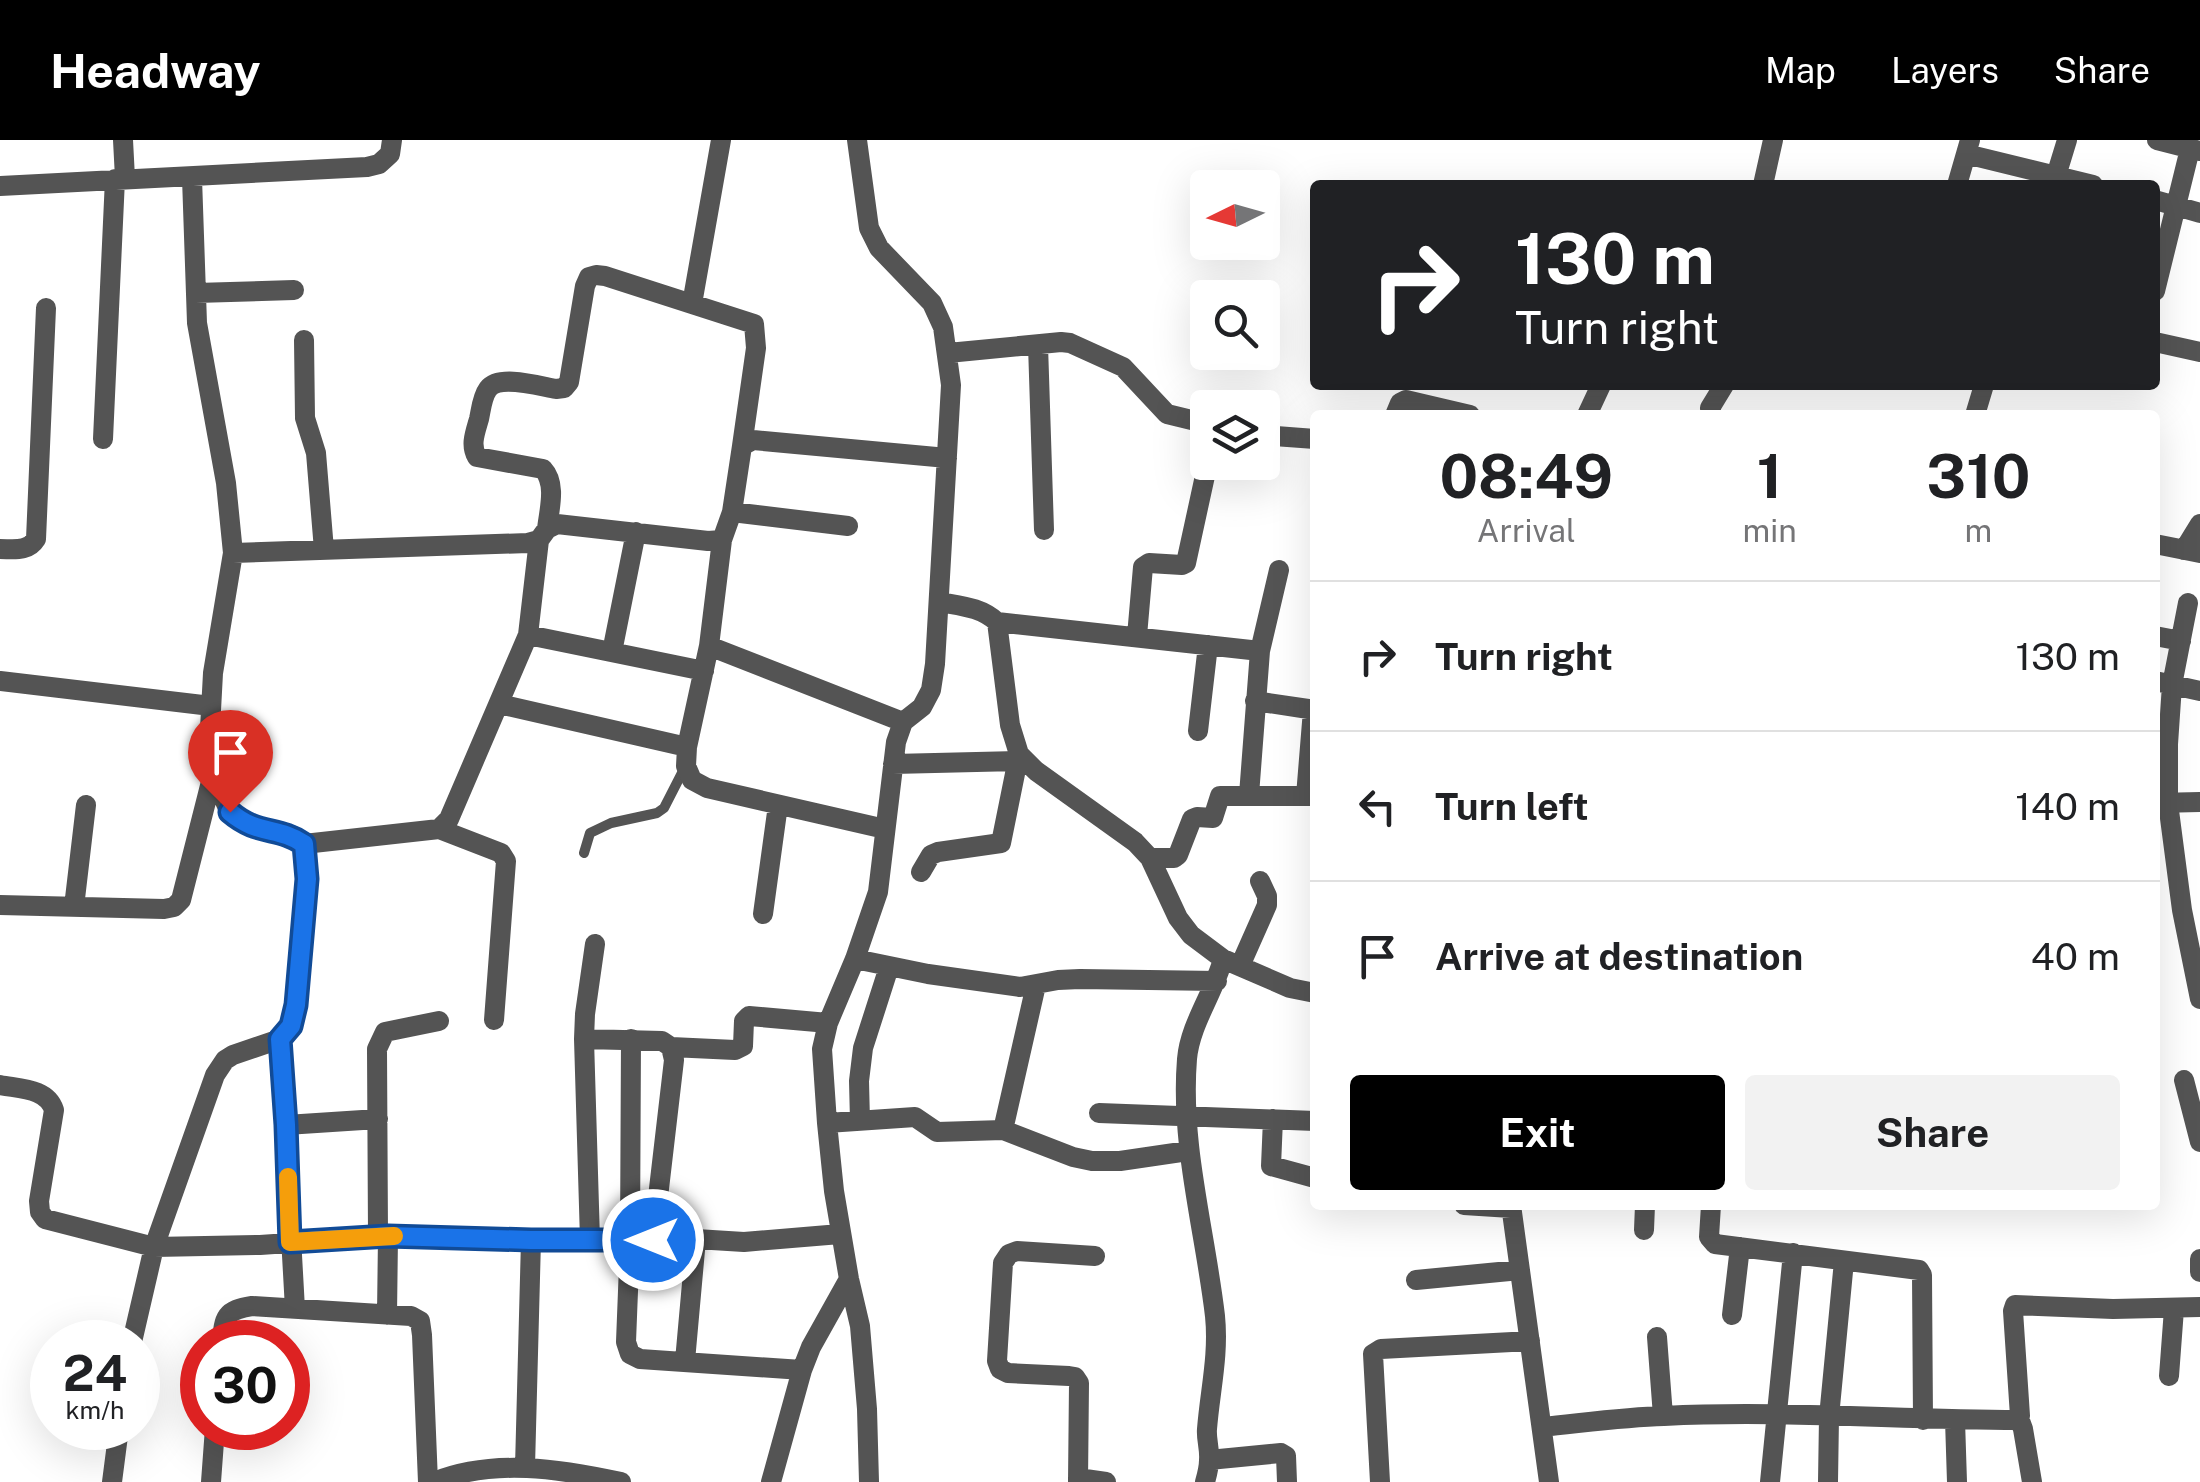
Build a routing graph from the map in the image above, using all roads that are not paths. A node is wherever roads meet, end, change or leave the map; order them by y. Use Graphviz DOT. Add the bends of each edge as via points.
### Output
graph roads {
  1 [pos="123,140"];
  2 [pos="392,140"];
  3 [pos="721,140"];
  4 [pos="857,140"];
  5 [pos="1773,140"];
  6 [pos="2067,140"];
  7 [pos="2157,140"];
  8 [pos="1968,147"];
  9 [pos="2195,150"];
  10 [pos="2056,176"];
  11 [pos="192,178"];
  12 [pos="120,179"];
  13 [pos="1764,180"];
  14 [pos="1958,180"];
  15 [pos="2072,180"];
  16 [pos="0,186"];
  17 [pos="2160,201"];
  18 [pos="2176,205"];
  19 [pos="2200,213"];
  20 [pos="2160,264"];
  21 [pos="294,290"];
  22 [pos="196,292"];
  23 [pos="692,304"];
  24 [pos="46,308"];
  25 [pos="304,340"];
  26 [pos="2160,343"];
  27 [pos="1038,345"];
  28 [pos="2200,352"];
  29 [pos="948,353"];
  30 [pos="1397,410"];
  31 [pos="1449,410"];
  32 [pos="1190,420"];
  33 [pos="1280,436"];
  34 [pos="103,438"];
  35 [pos="1310,438"];
  36 [pos="742,446"];
  37 [pos="948,458"];
  38 [pos="1204,480"];
  39 [pos="732,512"];
  40 [pos="2200,524"];
  41 [pos="848,526"];
  42 [pos="1044,530"];
  43 [pos="636,532"];
  44 [pos="543,535"];
  45 [pos="722,540"];
  46 [pos="2160,545"];
  47 [pos="0,549"];
  48 [pos="324,550"];
  49 [pos="2192,551"];
  50 [pos="233,553"];
  51 [pos="1279,570"];
  52 [pos="940,602"];
  53 [pos="2188,604"];
  54 [pos="997,622"];
  55 [pos="528,635"];
  56 [pos="1137,636"];
  57 [pos="2160,637"];
  58 [pos="2181,641"];
  59 [pos="1208,645"];
  60 [pos="709,646"];
  61 [pos="1260,651"];
  62 [pos="612,652"];
  63 [pos="704,671"];
  64 [pos="0,681"];
  65 [pos="2164,683"];
  66 [pos="2200,691"];
  67 [pos="1255,701"];
  68 [pos="499,704"];
  69 [pos="210,706"];
  70 [pos="1310,709"];
  71 [pos="903,722"];
  72 [pos="1198,731"];
  73 [pos="686,756"];
  74 [pos="1019,757"];
  75 [pos="893,764"];
  76 [pos="214,768"];
  77 [pos="1250,795"];
  78 [pos="1310,796"];
  79 [pos="2200,802"];
  80 [pos="2162,803"];
  81 [pos="778,804"];
  82 [pos="86,805"];
  83 [pos="439,828"];
  84 [pos="885,828"];
  85 [pos="304,844"];
  86 [pos="584,853"];
  87 [pos="1150,858"];
  88 [pos="921,872"];
  89 [pos="1260,881"];
  90 [pos="2190,899"];
  91 [pos="0,905"];
  92 [pos="74,907"];
  93 [pos="762,914"];
  94 [pos="595,944"];
  95 [pos="856,959"];
  96 [pos="1232,962"];
  97 [pos="889,967"];
  98 [pos="1217,981"];
  99 [pos="1036,986"];
  100 [pos="1310,992"];
  101 [pos="2200,999"];
  102 [pos="494,1020"];
  103 [pos="439,1022"];
  104 [pos="828,1023"];
  105 [pos="280,1039"];
  106 [pos="584,1039"];
  107 [pos="632,1039"];
  108 [pos="671,1047"];
  109 [pos="2184,1080"];
  110 [pos="0,1085"];
  111 [pos="1099,1113"];
  112 [pos="1188,1117"];
  113 [pos="378,1119"];
  114 [pos="1273,1119"];
  115 [pos="860,1120"];
  116 [pos="1310,1122"];
  117 [pos="826,1123"];
  118 [pos="286,1125"];
  119 [pos="1003,1130"];
  120 [pos="2200,1142"];
  121 [pos="1188,1151"];
  122 [pos="1310,1177"];
  123 [pos="1512,1210"];
  124 [pos="1645,1210"];
  125 [pos="1711,1210"];
  126 [pos="1644,1230"];
  127 [pos="840,1234"];
  128 [pos="383,1236"];
  129 [pos="531,1240"];
  130 [pos="590,1240"];
  131 [pos="630,1240"];
  132 [pos="653,1240"];
  133 [pos="696,1240"];
  134 [pos="290,1242"];
  135 [pos="154,1247"];
  136 [pos="1740,1247"];
  137 [pos="1793,1252"];
  138 [pos="1095,1256"];
  139 [pos="2200,1259"];
  140 [pos="1844,1261"];
  141 [pos="1520,1270"];
  142 [pos="2200,1272"];
  143 [pos="848,1279"];
  144 [pos="1416,1280"];
  145 [pos="2200,1308"];
  146 [pos="295,1309"];
  147 [pos="2174,1309"];
  148 [pos="387,1314"];
  149 [pos="1732,1315"];
  150 [pos="137,1320"];
  151 [pos="226,1320"];
  152 [pos="1657,1337"];
  153 [pos="1530,1341"];
  154 [pos="685,1361"];
  155 [pos="802,1370"];
  156 [pos="2169,1376"];
  157 [pos="1776,1415"];
  158 [pos="1662,1416"];
  159 [pos="1829,1417"];
  160 [pos="2019,1418"];
  161 [pos="1924,1420"];
  162 [pos="1956,1420"];
  163 [pos="1542,1428"];
  164 [pos="116,1450"];
  165 [pos="213,1450"];
  166 [pos="1209,1460"];
  167 [pos="518,1472"];
  168 [pos="1078,1480"];
  169 [pos="112,1482"];
  170 [pos="211,1482"];
  171 [pos="431,1482"];
  172 [pos="621,1482"];
  173 [pos="771,1482"];
  174 [pos="870,1482"];
  175 [pos="1106,1482"];
  176 [pos="1205,1482"];
  177 [pos="1287,1482"];
  178 [pos="1380,1482"];
  179 [pos="1549,1482"];
  180 [pos="1770,1482"];
  181 [pos="1828,1482"];
  182 [pos="1957,1482"];
  183 [pos="2032,1482"];
  1 -- 12 [label="street"];
  2 -- 11 [label="street" via="390,154 367,167"];
  3 -- 23 [label="street"];
  4 -- 29 [label="street" via="869,228 879,248 932,303"];
  5 -- 13 [label="street"];
  6 -- 10 [label="street"];
  7 -- 9 [label="street"];
  8 -- 10 [label="street"];
  8 -- 14 [label="street"];
  9 -- 18 [label="street"];
  10 -- 15 [label="street"];
  11 -- 12 [label="street"];
  11 -- 22 [label="street"];
  12 -- 16 [label="street"];
  12 -- 34 [label="street"];
  17 -- 18 [label="street"];
  18 -- 19 [label="street"];
  18 -- 20 [label="street"];
  21 -- 22 [label="street"];
  22 -- 50 [label="street"];
  23 -- 36 [label="street" via="754,324"];
  23 -- 44 [label="street" via="605,276 589,277 570,382 564,388 507,381 490,386 473,452 550,476"];
  24 -- 47 [label="street" via="36,539 26,549"];
  25 -- 48 [label="street" via="304,418 316,453"];
  26 -- 28 [label="street"];
  27 -- 29 [label="street"];
  27 -- 32 [label="street" via="1070,343 1123,367 1167,414"];
  27 -- 42 [label="street"];
  29 -- 37 [label="street"];
  30 -- 31 [label="street" via="1406,400"];
  33 -- 35 [label="street"];
  36 -- 37 [label="street" via="753,440"];
  36 -- 39 [label="street"];
  37 -- 52 [label="street"];
  38 -- 56 [label="street" via="1186,563 1143,567"];
  39 -- 41 [label="street"];
  39 -- 45 [label="street"];
  40 -- 49 [label="street"];
  43 -- 44 [label="street" via="557,524"];
  43 -- 45 [label="street"];
  43 -- 62 [label="street"];
  44 -- 48 [label="street" via="528,543"];
  44 -- 55 [label="street"];
  45 -- 60 [label="street"];
  46 -- 49 [label="street"];
  48 -- 50 [label="street"];
  50 -- 69 [label="street"];
  51 -- 61 [label="street"];
  52 -- 54 [label="street" via="977,609"];
  52 -- 71 [label="street" via="931,690"];
  53 -- 58 [label="street"];
  54 -- 56 [label="street"];
  54 -- 74 [label="street"];
  55 -- 62 [label="street"];
  55 -- 68 [label="street"];
  56 -- 59 [label="street"];
  57 -- 58 [label="street"];
  58 -- 65 [label="street"];
  59 -- 61 [label="street"];
  59 -- 72 [label="street"];
  60 -- 63 [label="street"];
  60 -- 71 [label="street"];
  61 -- 67 [label="street"];
  62 -- 63 [label="street"];
  63 -- 73 [label="street"];
  64 -- 69 [label="street"];
  65 -- 66 [label="street"];
  65 -- 80 [label="street" via="2168,744"];
  67 -- 70 [label="street"];
  67 -- 77 [label="street"];
  68 -- 73 [label="street"];
  68 -- 83 [label="street"];
  69 -- 76 [label="street"];
  71 -- 75 [label="street"];
  73 -- 81 [label="street" via="692,780 707,788"];
  73 -- 86 [label="lane" via="664,808 598,828"];
  74 -- 75 [label="street"];
  74 -- 87 [label="street"];
  74 -- 88 [label="street" via="1001,843 938,852"];
  75 -- 84 [label="street"];
  76 -- 85 [label="street" via="230,812 244,824"];
  76 -- 92 [label="street" via="174,907"];
  77 -- 78 [label="street"];
  77 -- 87 [label="street" via="1220,796 1213,818 1192,819 1178,855"];
  79 -- 80 [label="street"];
  80 -- 90 [label="street"];
  81 -- 84 [label="street"];
  81 -- 93 [label="street"];
  82 -- 92 [label="street"];
  83 -- 85 [label="street"];
  83 -- 102 [label="street" via="506,861"];
  84 -- 95 [label="street" via="878,892"];
  85 -- 105 [label="street" via="296,1005"];
  87 -- 96 [label="street" via="1191,935"];
  89 -- 96 [label="street" via="1267,905"];
  90 -- 101 [label="street"];
  91 -- 92 [label="street"];
  94 -- 106 [label="street"];
  95 -- 97 [label="street"];
  95 -- 104 [label="street"];
  96 -- 98 [label="street"];
  96 -- 100 [label="street"];
  97 -- 99 [label="street"];
  97 -- 115 [label="street" via="863,1048"];
  98 -- 99 [label="street" via="1080,979"];
  98 -- 112 [label="street" via="1187,1054"];
  99 -- 119 [label="street"];
  103 -- 113 [label="street" via="385,1032 377,1049"];
  104 -- 108 [label="street" via="749,1016 743,1046 735,1050"];
  104 -- 117 [label="street" via="822,1048"];
  105 -- 118 [label="street"];
  105 -- 135 [label="street" via="234,1054 215,1075"];
  106 -- 107 [label="street"];
  106 -- 130 [label="street"];
  107 -- 108 [label="street"];
  107 -- 131 [label="street"];
  108 -- 132 [label="street"];
  109 -- 120 [label="street"];
  110 -- 135 [label="street" via="51,1100 39,1202 45,1219"];
  111 -- 112 [label="street"];
  112 -- 114 [label="street"];
  112 -- 121 [label="street"];
  113 -- 118 [label="street"];
  113 -- 128 [label="street"];
  114 -- 116 [label="street"];
  114 -- 122 [label="street" via="1272,1166"];
  115 -- 117 [label="street"];
  115 -- 119 [label="street" via="915,1116 937,1132"];
  117 -- 127 [label="street"];
  118 -- 134 [label="street"];
  119 -- 121 [label="street" via="1092,1161"];
  121 -- 166 [label="street" via="1217,1334"];
  123 -- 141 [label="street"];
  124 -- 126 [label="street"];
  125 -- 136 [label="street" via="1711,1242"];
  127 -- 133 [label="street"];
  127 -- 143 [label="street"];
  128 -- 129 [label="street"];
  128 -- 134 [label="street"];
  128 -- 148 [label="street"];
  129 -- 130 [label="street"];
  129 -- 167 [label="street"];
  130 -- 131 [label="street"];
  131 -- 132 [label="street"];
  131 -- 154 [label="street" via="630,1354"];
  132 -- 133 [label="street"];
  133 -- 154 [label="street"];
  134 -- 135 [label="street"];
  134 -- 146 [label="street"];
  135 -- 150 [label="street"];
  136 -- 137 [label="street"];
  136 -- 149 [label="street"];
  137 -- 140 [label="street"];
  137 -- 157 [label="street"];
  138 -- 168 [label="street" via="1017,1252 1003,1263 997,1361 1008,1373 1079,1382"];
  139 -- 142 [label="street"];
  140 -- 159 [label="street"];
  140 -- 161 [label="street" via="1913,1268 1922,1275"];
  141 -- 144 [label="street"];
  141 -- 153 [label="street"];
  143 -- 155 [label="street"];
  143 -- 174 [label="street" via="860,1326"];
  145 -- 147 [label="street"];
  146 -- 148 [label="street"];
  146 -- 151 [label="street" via="239,1308"];
  147 -- 156 [label="street"];
  147 -- 160 [label="street" via="2015,1305"];
  148 -- 171 [label="street" via="420,1320"];
  152 -- 158 [label="street"];
  153 -- 163 [label="street"];
  153 -- 178 [label="street" via="1373,1354"];
  154 -- 155 [label="street"];
  155 -- 173 [label="street"];
  157 -- 158 [label="street"];
  157 -- 159 [label="street"];
  157 -- 180 [label="street"];
  158 -- 163 [label="street"];
  159 -- 161 [label="street"];
  159 -- 181 [label="street"];
  160 -- 162 [label="street"];
  160 -- 183 [label="street"];
  161 -- 162 [label="street"];
  162 -- 182 [label="street"];
  163 -- 179 [label="street"];
  164 -- 169 [label="street"];
  165 -- 170 [label="street"];
  166 -- 176 [label="street"];
  166 -- 177 [label="street" via="1284,1454"];
  167 -- 171 [label="street"];
  167 -- 172 [label="street"];
  168 -- 175 [label="street"];
}
